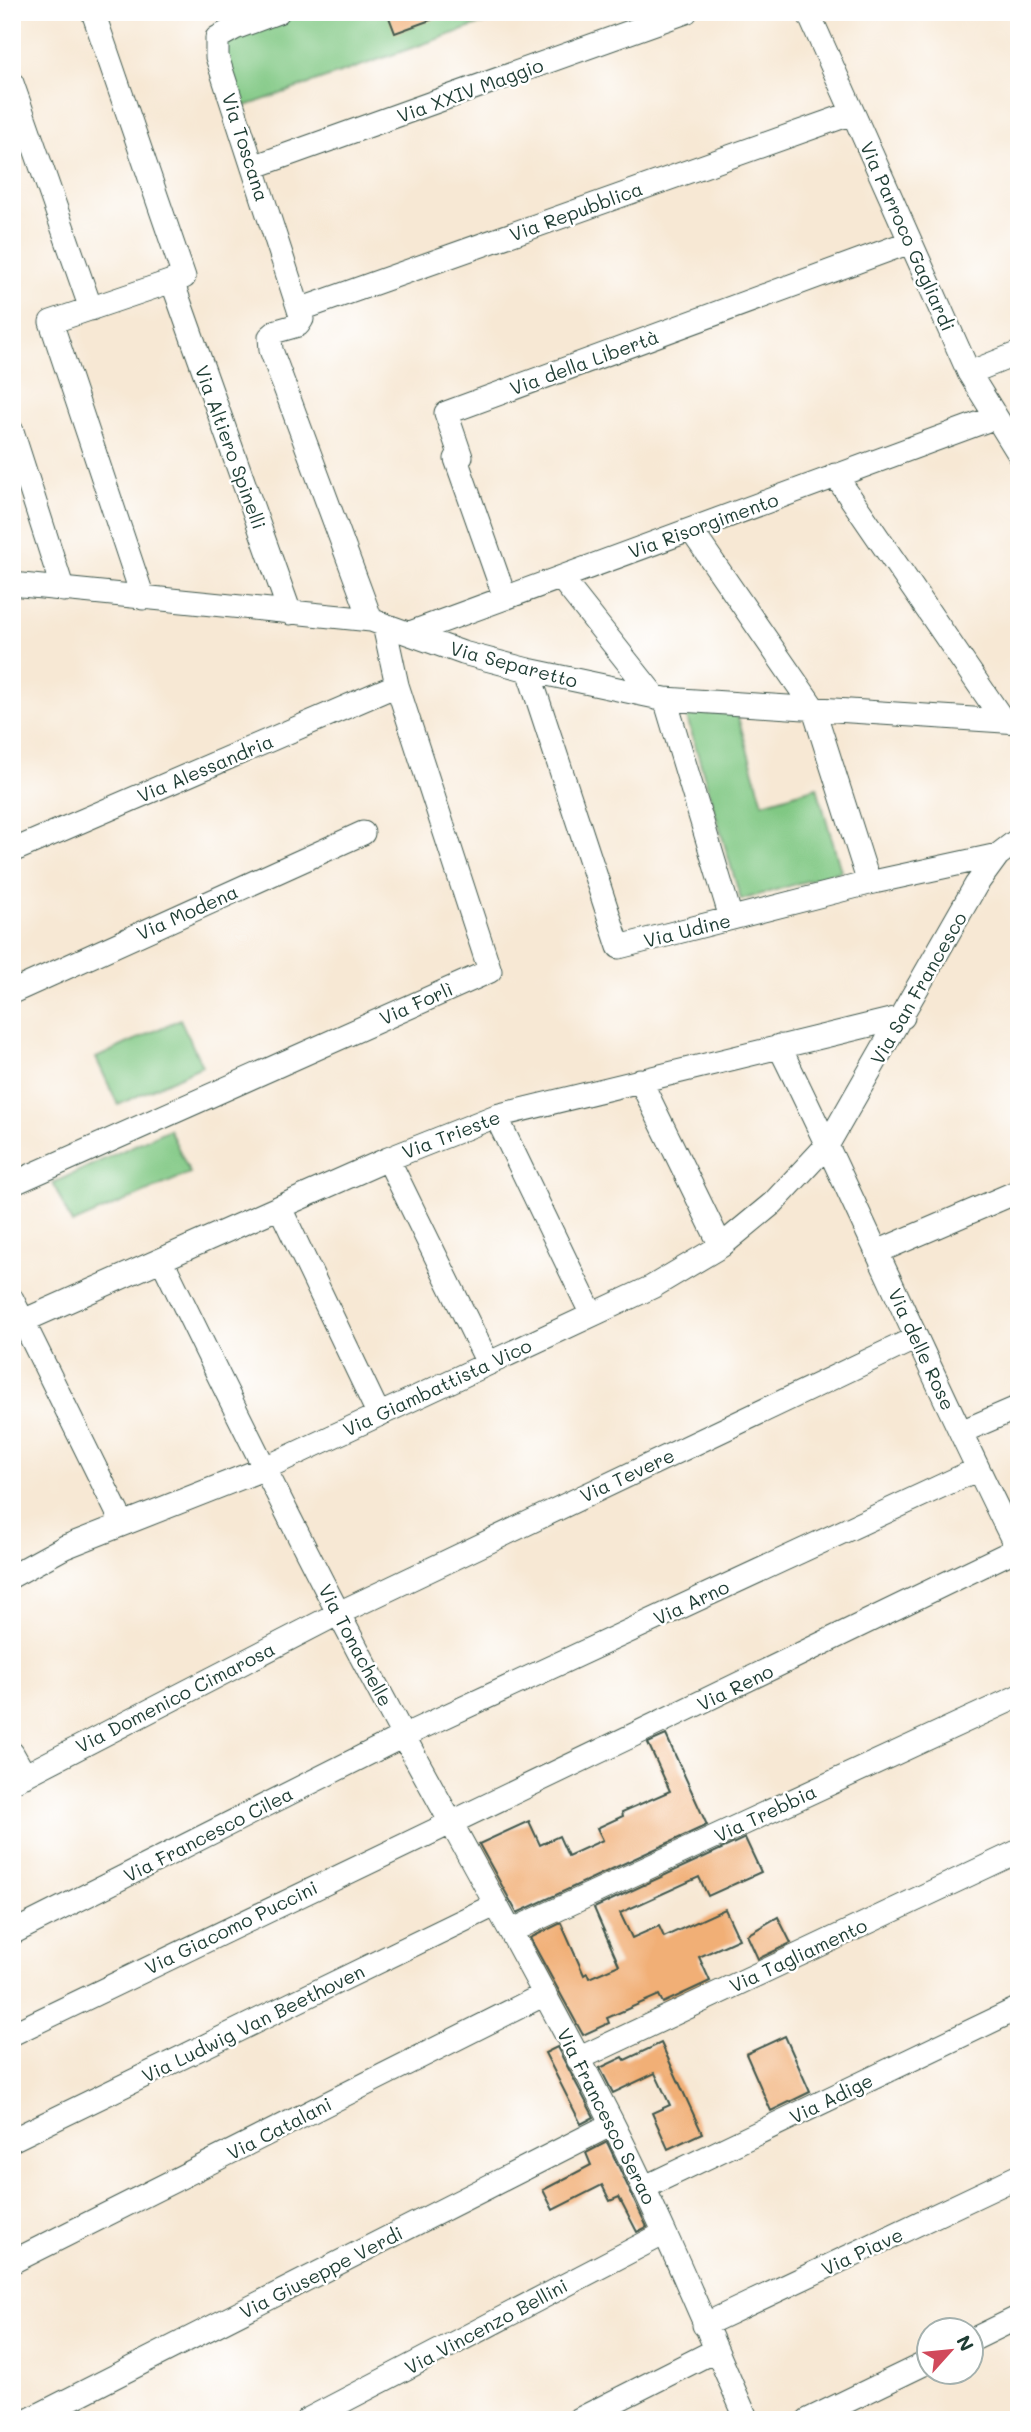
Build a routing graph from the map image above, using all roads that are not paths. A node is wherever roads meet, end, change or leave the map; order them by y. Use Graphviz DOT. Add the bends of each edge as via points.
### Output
graph roads {
  1 [pos="93,12"];
  2 [pos="278,12"];
  3 [pos="687,12"];
  4 [pos="808,12"];
  5 [pos="12,83"];
  6 [pos="853,113"];
  7 [pos="253,167"];
  8 [pos="910,242"];
  9 [pos="172,281"];
  10 [pos="91,309"];
  11 [pos="301,314"];
  12 [pos="1019,354"];
  13 [pos="969,373"];
  14 [pos="996,416"];
  15 [pos="12,431"];
  16 [pos="1019,454"];
  17 [pos="835,475"];
  18 [pos="691,530"];
  19 [pos="561,578"];
  20 [pos="12,584"];
  21 [pos="37,587"];
  22 [pos="63,590"];
  23 [pos="143,598"];
  24 [pos="505,598"];
  25 [pos="12,600"];
  26 [pos="290,612"];
  27 [pos="377,623"];
  28 [pos="410,633"];
  29 [pos="528,670"];
  30 [pos="397,685"];
  31 [pos="660,698"];
  32 [pos="813,707"];
  33 [pos="1011,721"];
  34 [pos="363,833"];
  35 [pos="1019,839"];
  36 [pos="12,851"];
  37 [pos="998,855"];
  38 [pos="869,883"];
  39 [pos="731,918"];
  40 [pos="12,992"];
  41 [pos="903,1017"];
  42 [pos="779,1046"];
  43 [pos="640,1080"];
  44 [pos="496,1116"];
  45 [pos="828,1144"];
  46 [pos="388,1159"];
  47 [pos="12,1184"];
  48 [pos="1019,1191"];
  49 [pos="280,1208"];
  50 [pos="720,1245"];
  51 [pos="877,1252"];
  52 [pos="162,1259"];
  53 [pos="17,1315"];
  54 [pos="592,1315"];
  55 [pos="916,1338"];
  56 [pos="488,1363"];
  57 [pos="1019,1407"];
  58 [pos="379,1415"];
  59 [pos="961,1432"];
  60 [pos="263,1469"];
  61 [pos="978,1469"];
  62 [pos="123,1524"];
  63 [pos="1018,1551"];
  64 [pos="12,1576"];
  65 [pos="339,1613"];
  66 [pos="1019,1696"];
  67 [pos="404,1736"];
  68 [pos="12,1753"];
  69 [pos="18,1779"];
  70 [pos="451,1821"];
  71 [pos="1019,1851"];
  72 [pos="495,1905"];
  73 [pos="511,1931"];
  74 [pos="12,1933"];
  75 [pos="545,1994"];
  76 [pos="1019,2008"];
  77 [pos="12,2034"];
  78 [pos="578,2059"];
  79 [pos="612,2124"];
  80 [pos="12,2140"];
  81 [pos="1019,2176"];
  82 [pos="643,2188"];
  83 [pos="665,2233"];
  84 [pos="12,2262"];
  85 [pos="1019,2317"];
  86 [pos="704,2325"];
  87 [pos="986,2333"];
  88 [pos="716,2350"];
  89 [pos="916,2367"];
  90 [pos="29,2420"];
  91 [pos="307,2420"];
  92 [pos="578,2420"];
  93 [pos="747,2420"];
  94 [pos="808,2420"];
  1 -- 9 [label="street" via="184,277"];
  2 -- 7 [label="street, Via Toscana" via="216,38 217,57"];
  3 -- 7 [label="street, Via XXIV Maggio"];
  4 -- 6 [label="street, Via Parroco Gagliardi"];
  5 -- 10 [label="street"];
  6 -- 8 [label="street, Via Parroco Gagliardi"];
  6 -- 11 [label="street, Via Repubblica"];
  7 -- 11 [label="street, Via Toscana"];
  8 -- 13 [label="street, Via Parroco Gagliardi"];
  8 -- 24 [label="street, Via della Libertà" via="446,413 461,457 456,459"];
  9 -- 10 [label="street"];
  9 -- 26 [label="street, Via Altiero Spinelli"];
  10 -- 23 [label="street" via="51,322"];
  11 -- 27 [label="street, Via Repubblica" via="298,325 270,337 271,350"];
  12 -- 13 [label="street"];
  13 -- 14 [label="street, Via Parroco Gagliardi"];
  14 -- 16 [label="street, Via Parroco Gagliardi"];
  14 -- 17 [label="street, Via Risorgimento"];
  15 -- 22 [label="street"];
  17 -- 18 [label="street, Via Risorgimento"];
  17 -- 33 [label="street"];
  18 -- 19 [label="street, Via Risorgimento"];
  18 -- 32 [label="street"];
  19 -- 24 [label="street, Via Risorgimento"];
  19 -- 31 [label="street"];
  20 -- 21 [label="street, Via Separetto"];
  21 -- 22 [label="street, Via Separetto"];
  21 -- 25 [label="street"];
  22 -- 23 [label="street, Via Separetto"];
  23 -- 26 [label="street, Via Separetto"];
  24 -- 28 [label="street, Via Risorgimento"];
  26 -- 27 [label="street, Via Separetto"];
  27 -- 28 [label="street, Via Separetto"];
  27 -- 30 [label="street, Via Forlì"];
  28 -- 29 [label="street, Via Separetto"];
  29 -- 31 [label="street, Via Separetto"];
  29 -- 39 [label="street, Via Udine" via="619,947"];
  30 -- 36 [label="street, Via Alessandria"];
  30 -- 47 [label="street, Via Forlì" via="490,971"];
  31 -- 32 [label="street, Via Separetto"];
  31 -- 39 [label="street"];
  32 -- 33 [label="street, Via Separetto"];
  32 -- 38 [label="street"];
  34 -- 40 [label="street, Via Modena"];
  35 -- 37 [label="street, Via San Francesco"];
  37 -- 38 [label="street, Via Udine"];
  37 -- 41 [label="street, Via San Francesco" via="976,885"];
  38 -- 39 [label="street, Via Udine"];
  41 -- 42 [label="street, Via Trieste"];
  41 -- 45 [label="street, Via San Francesco"];
  42 -- 43 [label="street, Via Trieste"];
  42 -- 45 [label="street, Via delle Rose"];
  43 -- 44 [label="street, Via Trieste"];
  43 -- 50 [label="street"];
  44 -- 46 [label="street, Via Trieste"];
  44 -- 54 [label="street"];
  45 -- 50 [label="street, Via Giambattista Vico" via="773,1203"];
  45 -- 51 [label="street, Via delle Rose"];
  46 -- 49 [label="street, Via Trieste"];
  46 -- 56 [label="street"];
  48 -- 51 [label="street"];
  49 -- 52 [label="street, Via Trieste"];
  49 -- 58 [label="street"];
  50 -- 54 [label="street, Via Giambattista Vico" via="652,1287"];
  51 -- 55 [label="street, Via delle Rose"];
  52 -- 53 [label="street, Via Trieste"];
  52 -- 60 [label="street, Via Tonachelle"];
  53 -- 62 [label="street"];
  54 -- 56 [label="street, Via Giambattista Vico"];
  55 -- 59 [label="street, Via delle Rose"];
  55 -- 65 [label="street, Via Tevere"];
  56 -- 58 [label="street, Via Giambattista Vico"];
  57 -- 59 [label="street"];
  58 -- 60 [label="street, Via Giambattista Vico"];
  59 -- 61 [label="street, Via delle Rose"];
  60 -- 62 [label="street, Via Giambattista Vico"];
  60 -- 65 [label="street, Via Tonachelle"];
  61 -- 63 [label="street, Via delle Rose"];
  61 -- 67 [label="street, Via Arno"];
  62 -- 64 [label="street, Via Giambattista Vico"];
  63 -- 70 [label="street, Via Reno"];
  65 -- 67 [label="street, Via Tonachelle"];
  65 -- 69 [label="street, Via Domenico Cimarosa"];
  66 -- 73 [label="street, Via Trebbia"];
  67 -- 70 [label="street, Via Tonachelle"];
  67 -- 74 [label="street, Via Francesco Cilea"];
  68 -- 69 [label="street"];
  70 -- 72 [label="street, Via Francesco Serao"];
  70 -- 77 [label="street, Via Giacomo Puccini"];
  71 -- 78 [label="street, Via Tagliamento"];
  72 -- 73 [label="street, Via Francesco Serao"];
  72 -- 80 [label="street, Via Ludwig Van Beethoven"];
  73 -- 75 [label="street, Via Francesco Serao"];
  75 -- 78 [label="street, Via Francesco Serao"];
  75 -- 84 [label="street, Via Catalani"];
  76 -- 82 [label="street, Via Adige"];
  78 -- 79 [label="street, Via Francesco Serao"];
  79 -- 82 [label="street, Via Francesco Serao"];
  79 -- 90 [label="street, Via Giuseppe Verdi"];
  81 -- 86 [label="street, Via Piave"];
  82 -- 83 [label="street, Via Francesco Serao"];
  83 -- 86 [label="street, Via Francesco Serao"];
  83 -- 91 [label="street, Via Vincenzo Bellini"];
  85 -- 87 [label="street"];
  86 -- 88 [label="street, Via Francesco Serao"];
  88 -- 92 [label="street"];
  88 -- 93 [label="street, Via Francesco Serao"];
  89 -- 94 [label="street"];
}
